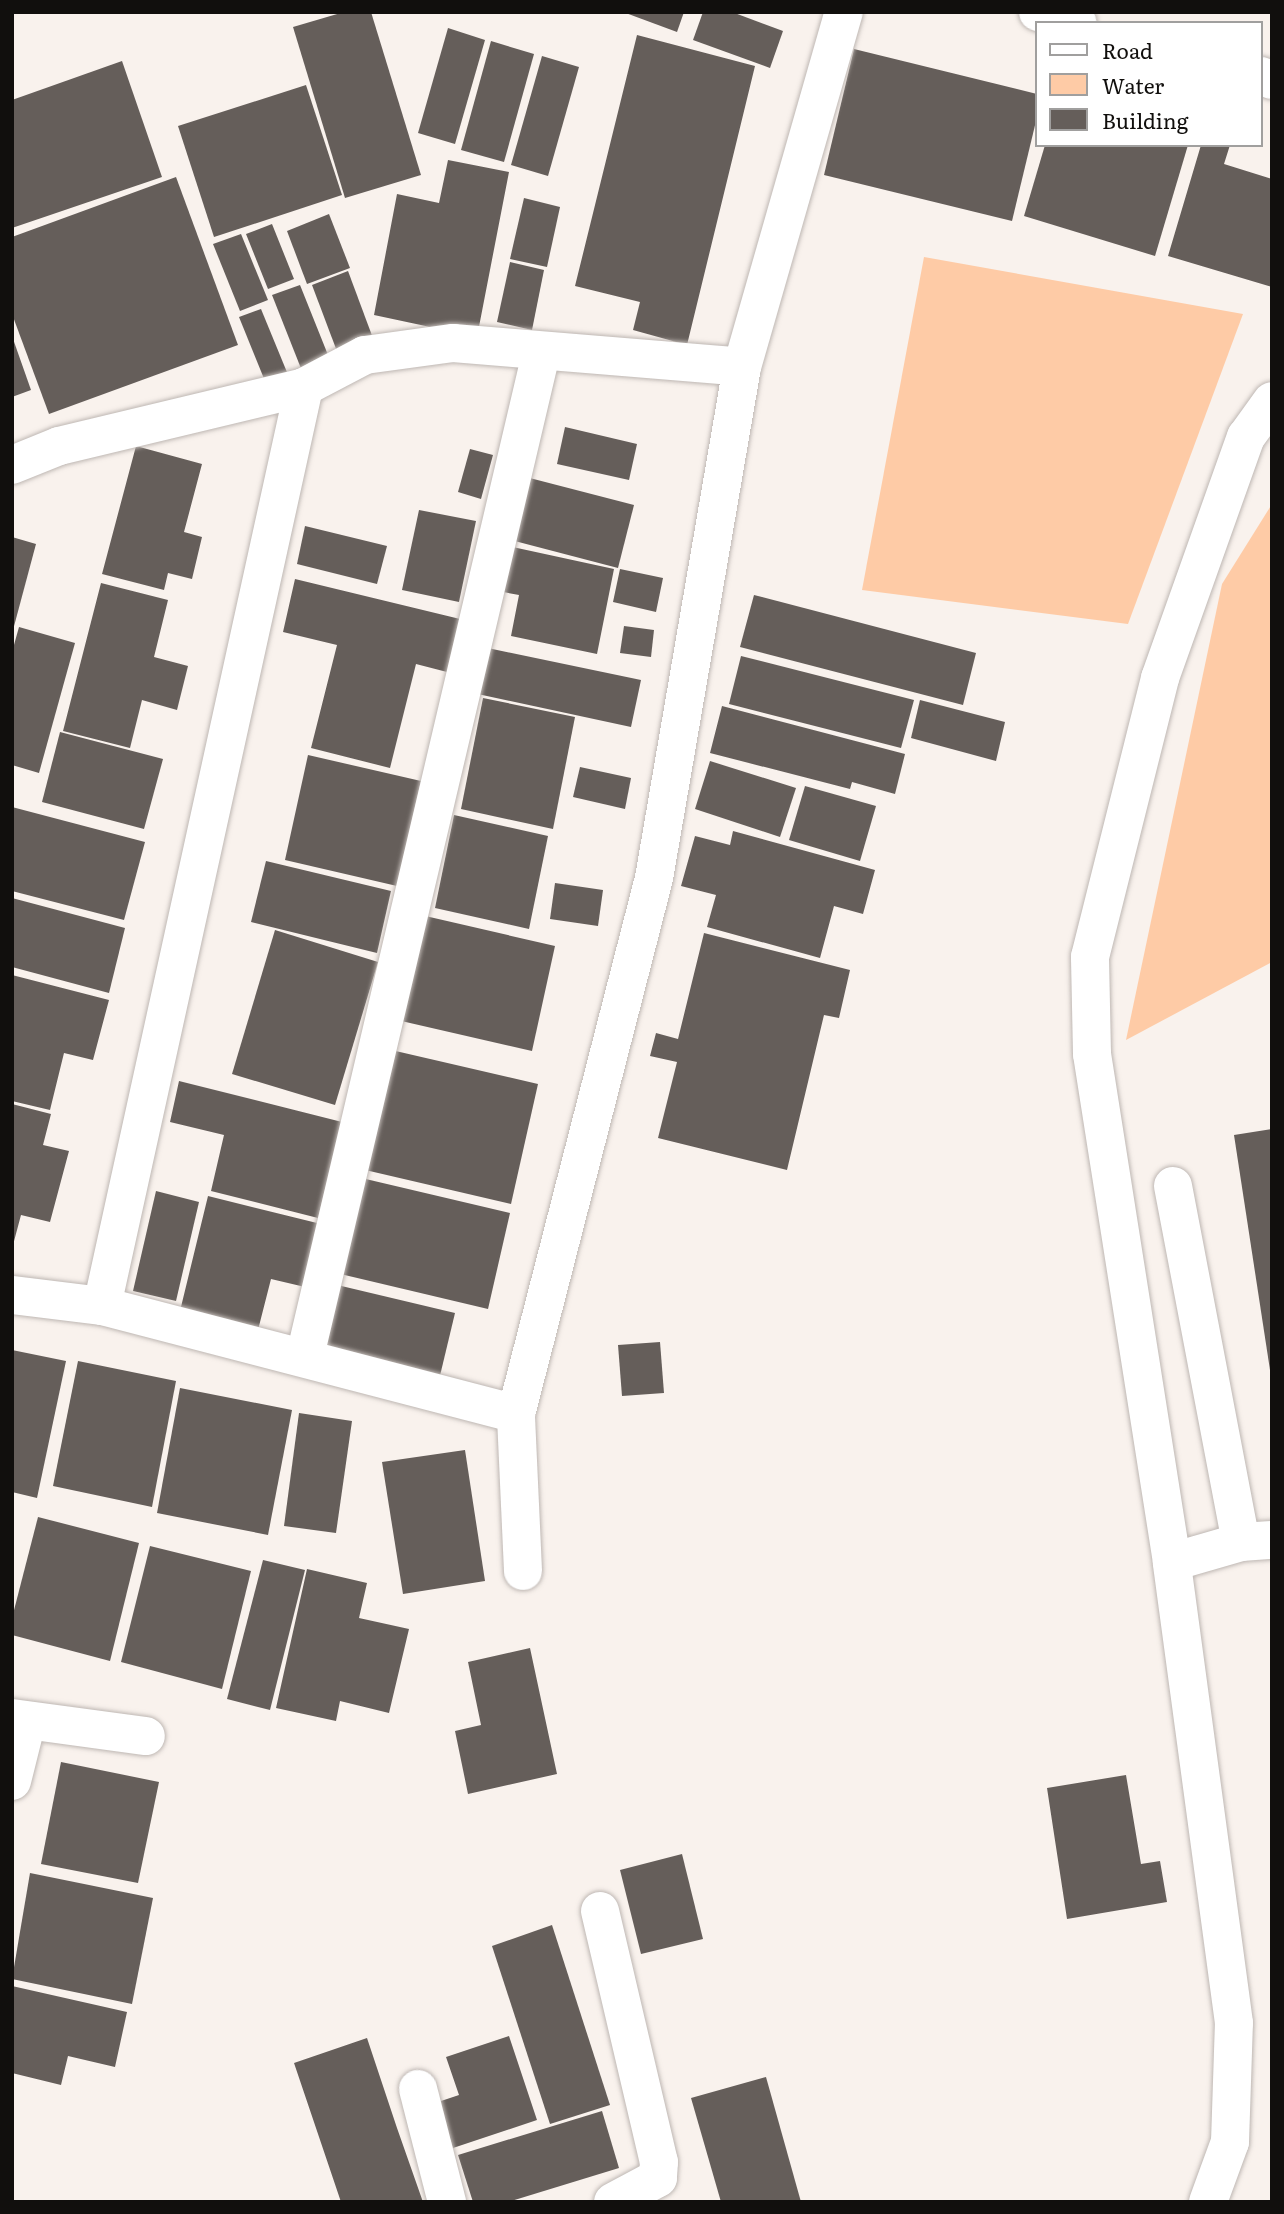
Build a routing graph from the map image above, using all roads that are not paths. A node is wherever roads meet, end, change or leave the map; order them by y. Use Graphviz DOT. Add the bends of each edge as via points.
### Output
graph roads {
  1 [pos="844,12"];
  2 [pos="1038,12"];
  3 [pos="1072,21"];
  4 [pos="541,354"];
  5 [pos="742,367"];
  6 [pos="304,387"];
  7 [pos="1272,401"];
  8 [pos="12,465"];
  9 [pos="1173,1186"];
  10 [pos="12,1295"];
  11 [pos="102,1306"];
  12 [pos="305,1356"];
  13 [pos="516,1414"];
  14 [pos="1256,1541"];
  15 [pos="1172,1563"];
  16 [pos="523,1571"];
  17 [pos="20,1720"];
  18 [pos="146,1736"];
  19 [pos="12,1782"];
  20 [pos="600,1911"];
  21 [pos="418,2089"];
  22 [pos="447,2202"];
  23 [pos="613,2202"];
  24 [pos="1208,2202"];
  1 -- 5 [label="street"];
  2 -- 3 [label="street"];
  4 -- 5 [label="street"];
  4 -- 6 [label="street" via="453,343 365,355"];
  4 -- 12 [label="street"];
  5 -- 13 [label="street" via="654,878"];
  6 -- 8 [label="street" via="59,446"];
  6 -- 11 [label="street"];
  7 -- 15 [label="street" via="1246,437 1160,678 1090,957 1092,1054"];
  9 -- 14 [label="street"];
  10 -- 11 [label="street"];
  11 -- 12 [label="street"];
  12 -- 13 [label="street"];
  13 -- 16 [label="street"];
  14 -- 15 [label="street"];
  15 -- 24 [label="street" via="1234,2023 1230,2142"];
  17 -- 18 [label="street"];
  17 -- 19 [label="street"];
  20 -- 23 [label="street" via="659,2162 658,2178"];
  21 -- 22 [label="street"];
}
